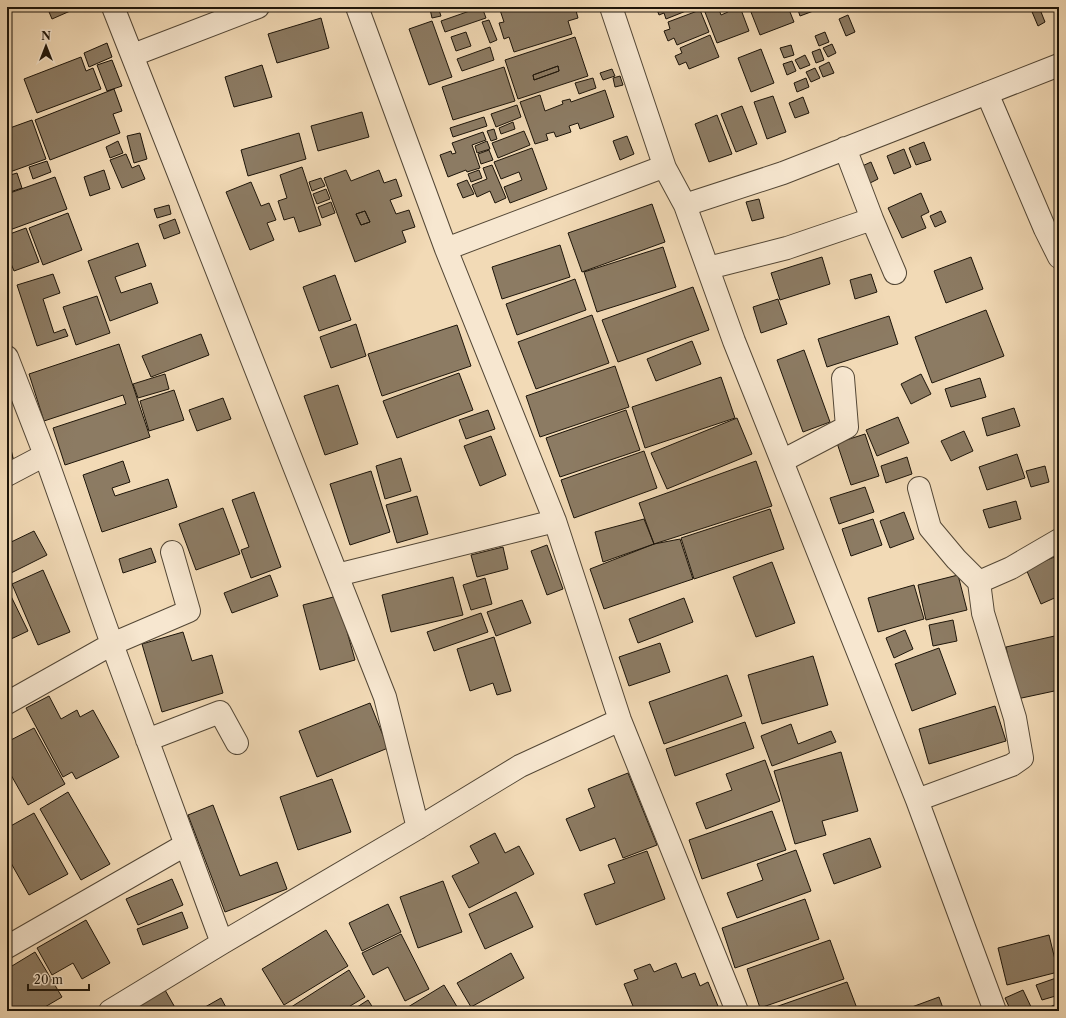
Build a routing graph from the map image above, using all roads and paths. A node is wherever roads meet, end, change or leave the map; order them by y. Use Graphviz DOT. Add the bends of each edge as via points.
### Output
graph roads {
  1 [pos="113,7"];
  2 [pos="258,7"];
  3 [pos="357,7"];
  4 [pos="610,7"];
  5 [pos="133,55"];
  6 [pos="1059,65"];
  7 [pos="987,93"];
  8 [pos="845,148"];
  9 [pos="665,168"];
  10 [pos="685,205"];
  11 [pos="872,219"];
  12 [pos="446,249"];
  13 [pos="1059,257"];
  14 [pos="708,268"];
  15 [pos="895,273"];
  16 [pos="7,357"];
  17 [pos="843,378"];
  18 [pos="45,455"];
  19 [pos="782,461"];
  20 [pos="7,475"];
  21 [pos="919,488"];
  22 [pos="555,521"];
  23 [pos="1059,540"];
  24 [pos="172,552"];
  25 [pos="337,575"];
  26 [pos="979,582"];
  27 [pos="112,644"];
  28 [pos="7,703"];
  29 [pos="620,720"];
  30 [pos="147,740"];
  31 [pos="237,743"];
  32 [pos="917,800"];
  33 [pos="418,828"];
  34 [pos="185,845"];
  35 [pos="222,943"];
  36 [pos="7,947"];
  37 [pos="110,1011"];
  38 [pos="737,1011"];
  39 [pos="995,1011"];
  1 -- 5 [label="street"];
  2 -- 5 [label="street"];
  3 -- 12 [label="street"];
  4 -- 9 [label="street"];
  5 -- 25 [label="street"];
  6 -- 7 [label="street"];
  7 -- 8 [label="street"];
  7 -- 13 [label="street"];
  8 -- 10 [label="street" via="783,173"];
  8 -- 11 [label="street"];
  9 -- 10 [label="street"];
  9 -- 12 [label="street"];
  10 -- 14 [label="street"];
  11 -- 14 [label="street" via="787,248"];
  11 -- 15 [label="street"];
  12 -- 22 [label="street"];
  14 -- 19 [label="street"];
  16 -- 18 [label="street"];
  17 -- 19 [label="street" via="847,427"];
  18 -- 20 [label="street"];
  18 -- 27 [label="street"];
  19 -- 32 [label="street"];
  21 -- 26 [label="street" via="930,528"];
  22 -- 25 [label="street"];
  22 -- 29 [label="street"];
  23 -- 26 [label="street" via="1011,568"];
  24 -- 27 [label="street" via="189,611"];
  25 -- 33 [label="street" via="385,697"];
  26 -- 32 [label="street" via="983,613 1015,718 1022,758 1012,765"];
  27 -- 28 [label="street"];
  27 -- 30 [label="street"];
  29 -- 33 [label="street" via="520,766"];
  29 -- 38 [label="street"];
  30 -- 31 [label="street" via="220,712"];
  30 -- 34 [label="street"];
  32 -- 39 [label="street"];
  33 -- 35 [label="street"];
  34 -- 35 [label="street"];
  34 -- 36 [label="street"];
  35 -- 37 [label="street"];
}
